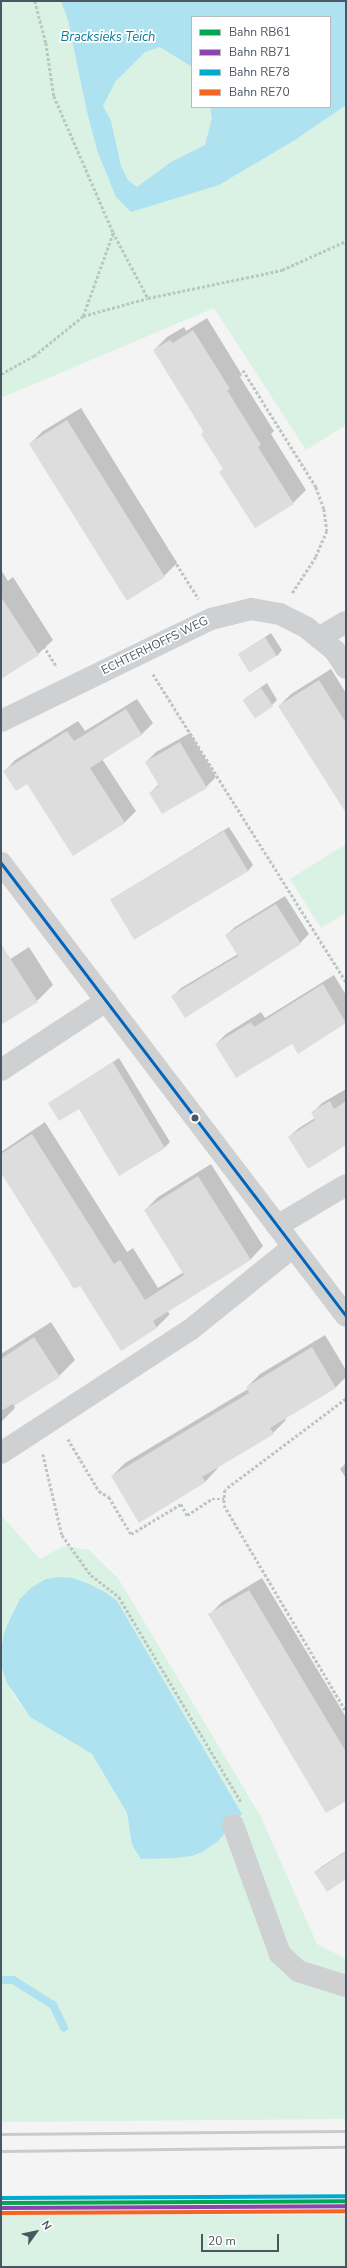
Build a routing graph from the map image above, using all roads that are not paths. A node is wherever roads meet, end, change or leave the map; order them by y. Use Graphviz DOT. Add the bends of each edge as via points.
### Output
graph roads {
  1 [pos="346,622"];
  2 [pos="319,638"];
  3 [pos="346,668"];
  4 [pos="1,721"];
  5 [pos="1,863"];
  6 [pos="106,1001"];
  7 [pos="1,1070"];
  8 [pos="346,1185"];
  9 [pos="277,1226"];
  10 [pos="293,1247"];
  11 [pos="346,1316"];
  12 [pos="1,1453"];
  13 [pos="239,1816"];
  14 [pos="346,1986"];
  1 -- 2 [label="street"];
  2 -- 3 [label="street, ECHTERHOFFS WEG" via="335,651"];
  2 -- 4 [label="street, ECHTERHOFFS WEG" via="307,628 280,614 251,609 211,618"];
  5 -- 6 [label="street"];
  6 -- 7 [label="street"];
  6 -- 9 [label="street"];
  8 -- 9 [label="street"];
  9 -- 10 [label="street"];
  10 -- 11 [label="street"];
  10 -- 12 [label="street" via="190,1330"];
  13 -- 14 [label="street" via="280,1954 298,1971"];
}
